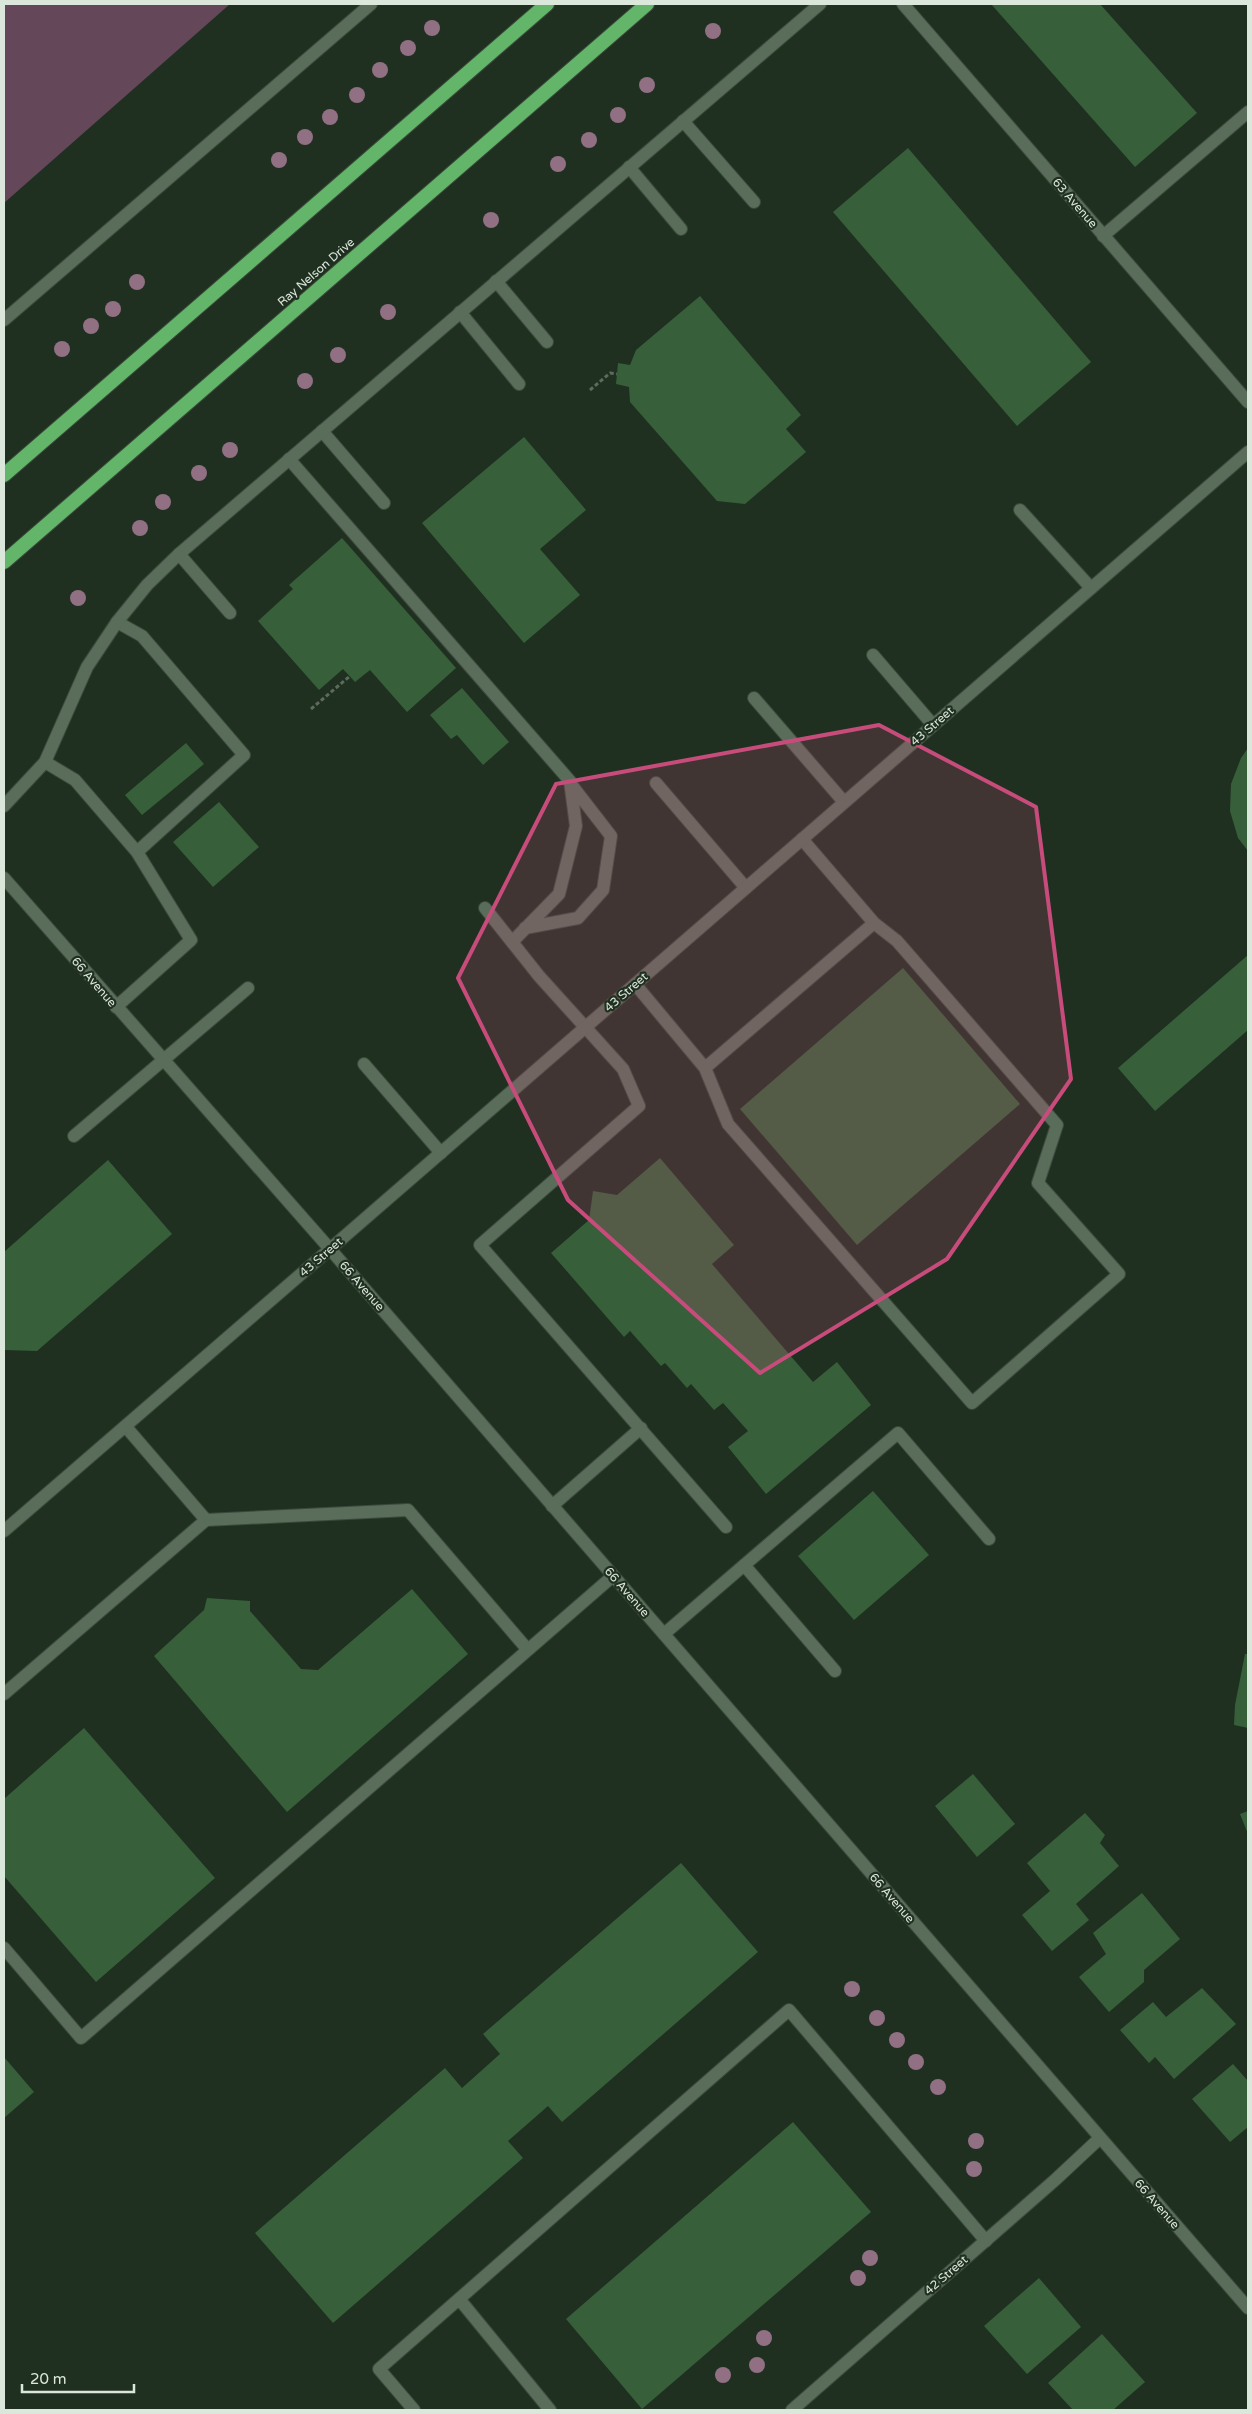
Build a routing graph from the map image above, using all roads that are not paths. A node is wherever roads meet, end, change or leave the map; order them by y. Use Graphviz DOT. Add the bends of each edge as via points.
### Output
graph roads {
  1 [pos="371,4"];
  2 [pos="547,4"];
  3 [pos="647,4"];
  4 [pos="820,4"];
  5 [pos="903,4"];
  6 [pos="1248,112"];
  7 [pos="683,121"];
  8 [pos="629,168"];
  9 [pos="754,202"];
  10 [pos="682,229"];
  11 [pos="1104,236"];
  12 [pos="496,281"];
  13 [pos="460,312"];
  14 [pos="4,320"];
  15 [pos="547,342"];
  16 [pos="519,384"];
  17 [pos="1248,402"];
  18 [pos="322,431"];
  19 [pos="1247,456"];
  20 [pos="290,459"];
  21 [pos="4,475"];
  22 [pos="384,503"];
  23 [pos="1020,510"];
  24 [pos="178,554"];
  25 [pos="4,562"];
  26 [pos="1091,588"];
  27 [pos="230,613"];
  28 [pos="117,622"];
  29 [pos="873,655"];
  30 [pos="754,698"];
  31 [pos="933,725"];
  32 [pos="45,762"];
  33 [pos="570,781"];
  34 [pos="656,783"];
  35 [pos="844,802"];
  36 [pos="4,806"];
  37 [pos="802,839"];
  38 [pos="137,852"];
  39 [pos="4,878"];
  40 [pos="746,888"];
  41 [pos="484,908"];
  42 [pos="874,923"];
  43 [pos="525,928"];
  44 [pos="512,942"];
  45 [pos="636,984"];
  46 [pos="248,988"];
  47 [pos="116,1007"];
  48 [pos="585,1028"];
  49 [pos="164,1060"];
  50 [pos="364,1064"];
  51 [pos="705,1068"];
  52 [pos="74,1136"];
  53 [pos="441,1153"];
  54 [pos="330,1249"];
  55 [pos="126,1427"];
  56 [pos="640,1428"];
  57 [pos="552,1506"];
  58 [pos="206,1520"];
  59 [pos="726,1526"];
  60 [pos="4,1531"];
  61 [pos="989,1539"];
  62 [pos="744,1565"];
  63 [pos="613,1576"];
  64 [pos="664,1634"];
  65 [pos="528,1650"];
  66 [pos="835,1671"];
  67 [pos="4,1694"];
  68 [pos="4,1948"];
  69 [pos="1100,2138"];
  70 [pos="986,2240"];
  71 [pos="460,2300"];
  72 [pos="1248,2308"];
  73 [pos="414,2410"];
  74 [pos="550,2410"];
  75 [pos="792,2410"];
  1 -- 14 [label="street"];
  2 -- 21 [label="highway"];
  3 -- 25 [label="highway, Ray Nelson Drive"];
  4 -- 7 [label="street"];
  5 -- 11 [label="street, 63 Avenue"];
  6 -- 11 [label="street"];
  7 -- 8 [label="street"];
  7 -- 9 [label="street"];
  8 -- 10 [label="street"];
  8 -- 12 [label="street"];
  11 -- 17 [label="street, 63 Avenue"];
  12 -- 13 [label="street"];
  12 -- 15 [label="street"];
  13 -- 16 [label="street"];
  13 -- 18 [label="street"];
  18 -- 20 [label="street"];
  18 -- 22 [label="street"];
  19 -- 26 [label="street, 43 Street"];
  20 -- 24 [label="street"];
  20 -- 33 [label="street"];
  23 -- 26 [label="street"];
  24 -- 27 [label="street"];
  24 -- 28 [label="street"];
  26 -- 31 [label="street, 43 Street"];
  28 -- 32 [label="street" via="87,666"];
  28 -- 38 [label="street" via="142,636 244,755"];
  29 -- 31 [label="street"];
  30 -- 35 [label="street"];
  31 -- 35 [label="street, 43 Street"];
  32 -- 36 [label="street"];
  32 -- 38 [label="street" via="75,780"];
  33 -- 43 [label="street" via="576,826 559,894"];
  33 -- 43 [label="street" via="611,836 602,890 578,918"];
  34 -- 40 [label="street"];
  35 -- 37 [label="street, 43 Street"];
  37 -- 40 [label="street, 43 Street"];
  37 -- 42 [label="street"];
  38 -- 47 [label="street" via="191,940"];
  39 -- 47 [label="street, 66 Avenue"];
  40 -- 45 [label="street, 43 Street"];
  41 -- 44 [label="street"];
  42 -- 51 [label="street"];
  42 -- 51 [label="street" via="897,941 1057,1126 1038,1183 1119,1274 972,1403 728,1124"];
  43 -- 44 [label="street"];
  44 -- 48 [label="street"];
  45 -- 48 [label="street, 43 Street"];
  45 -- 51 [label="street"];
  46 -- 49 [label="street"];
  47 -- 49 [label="street, 66 Avenue"];
  48 -- 53 [label="street, 43 Street"];
  48 -- 56 [label="street" via="623,1069 639,1106 480,1245"];
  49 -- 52 [label="street"];
  49 -- 54 [label="street, 66 Avenue"];
  50 -- 53 [label="street"];
  53 -- 54 [label="street, 43 Street"];
  54 -- 55 [label="street, 43 Street"];
  54 -- 57 [label="street, 66 Avenue"];
  55 -- 58 [label="street"];
  55 -- 60 [label="street, 43 Street"];
  56 -- 57 [label="street"];
  56 -- 59 [label="street"];
  57 -- 63 [label="street, 66 Avenue"];
  58 -- 65 [label="street" via="408,1510"];
  58 -- 67 [label="street"];
  61 -- 62 [label="street" via="898,1433"];
  62 -- 64 [label="street"];
  62 -- 66 [label="street"];
  63 -- 64 [label="street, 66 Avenue"];
  63 -- 65 [label="street"];
  64 -- 69 [label="street, 66 Avenue"];
  65 -- 68 [label="street" via="81,2038"];
  69 -- 70 [label="street, 42 Street"];
  69 -- 72 [label="street, 66 Avenue"];
  70 -- 71 [label="street" via="789,2010"];
  70 -- 75 [label="street, 42 Street"];
  71 -- 73 [label="street" via="379,2369"];
  71 -- 74 [label="street"];
}
